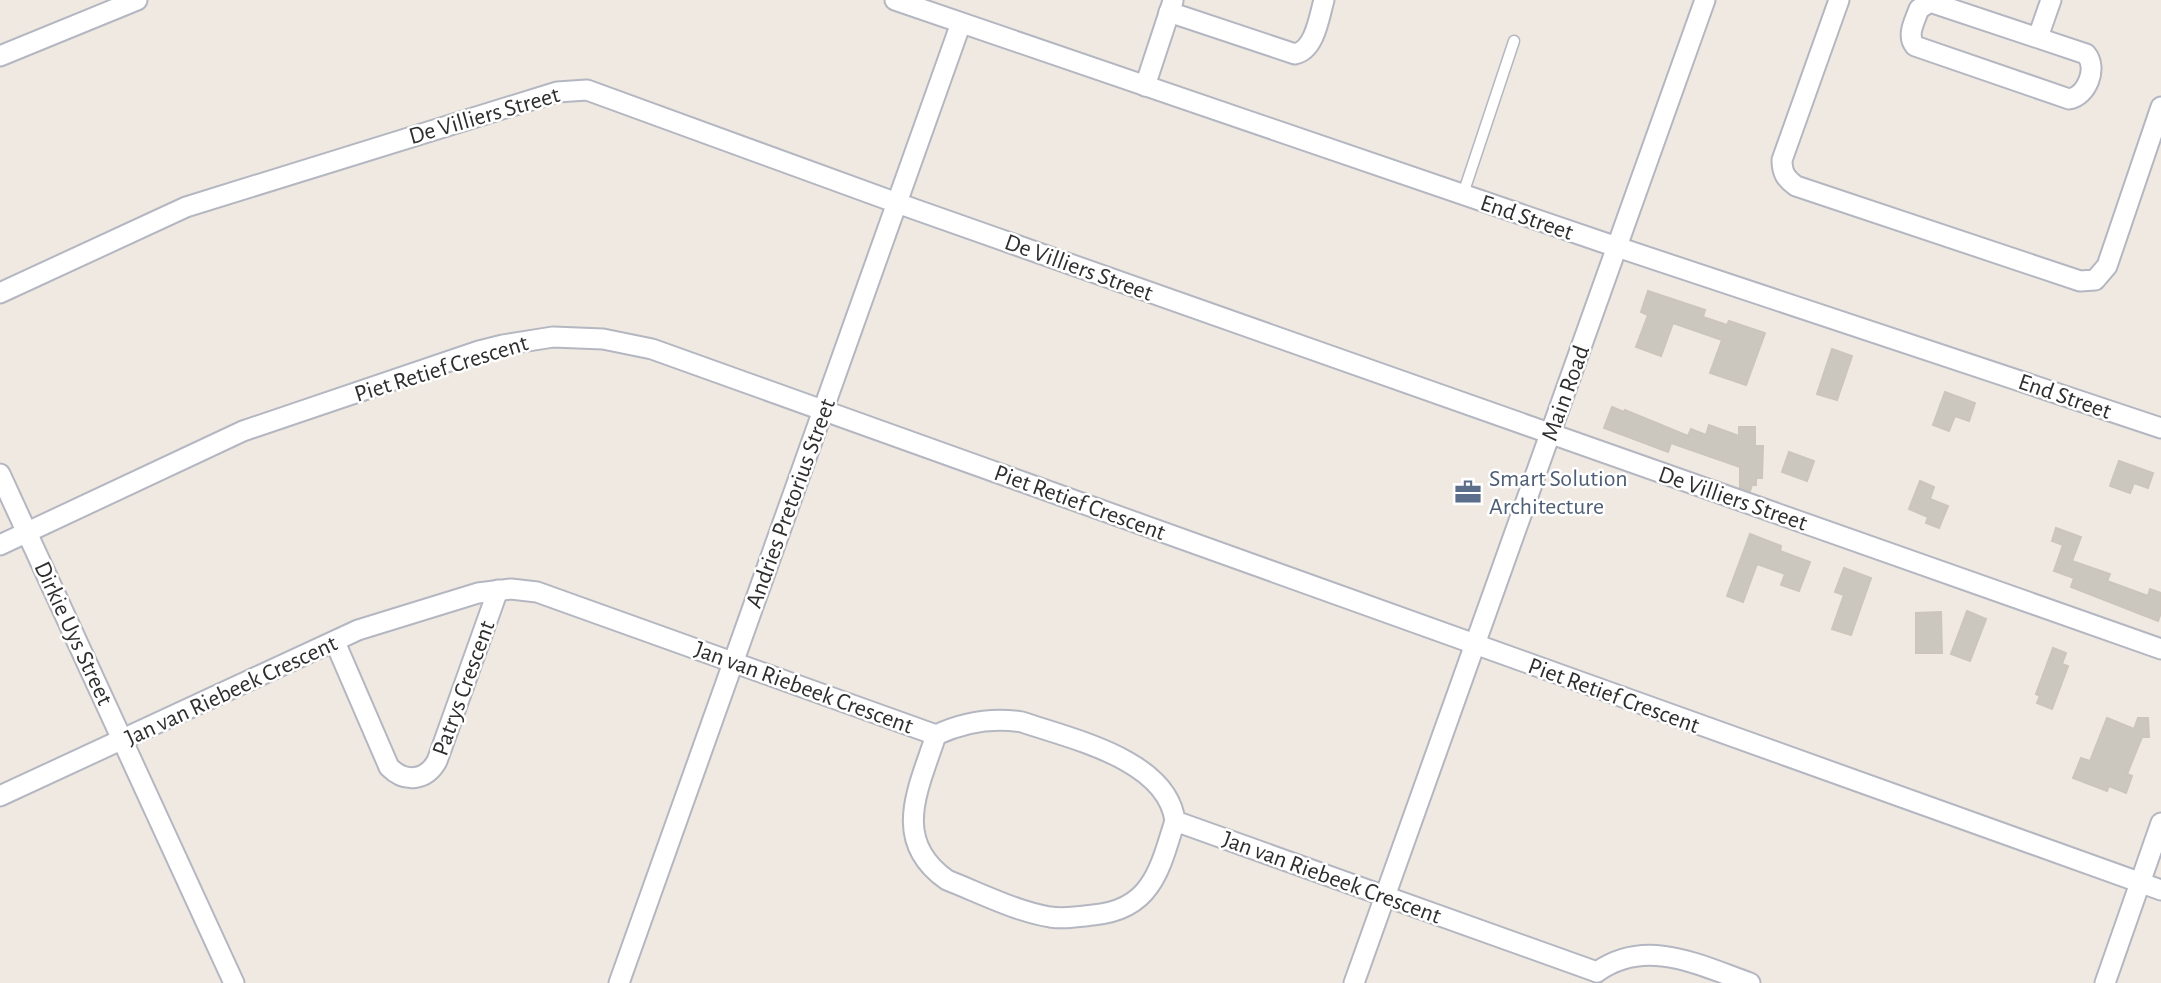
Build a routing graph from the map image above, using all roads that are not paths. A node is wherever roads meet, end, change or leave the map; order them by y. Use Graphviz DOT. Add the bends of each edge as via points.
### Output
graph roads {
  1 [pos="137,0"];
  2 [pos="895,0"];
  3 [pos="1324,0"];
  4 [pos="1706,0"];
  5 [pos="1839,0"];
  6 [pos="2050,0"];
  7 [pos="1172,6"];
  8 [pos="961,23"];
  9 [pos="2038,37"];
  10 [pos="1514,41"];
  11 [pos="0,56"];
  12 [pos="1145,86"];
  13 [pos="2161,107"];
  14 [pos="1463,194"];
  15 [pos="897,203"];
  16 [pos="1618,247"];
  17 [pos="0,293"];
  18 [pos="823,410"];
  19 [pos="2161,428"];
  20 [pos="1550,434"];
  21 [pos="0,474"];
  22 [pos="28,532"];
  23 [pos="0,545"];
  24 [pos="498,590"];
  25 [pos="335,642"];
  26 [pos="1475,644"];
  27 [pos="2161,649"];
  28 [pos="733,661"];
  29 [pos="936,735"];
  30 [pos="124,741"];
  31 [pos="0,796"];
  32 [pos="1175,821"];
  33 [pos="2161,823"];
  34 [pos="2140,882"];
  35 [pos="2161,890"];
  36 [pos="1385,897"];
  37 [pos="1595,978"];
  38 [pos="234,983"];
  39 [pos="620,983"];
  40 [pos="1354,983"];
  41 [pos="1750,983"];
  42 [pos="2105,983"];
  1 -- 11 [label="street"];
  2 -- 8 [label="street, End Street"];
  3 -- 7 [label="street" via="1309,44 1295,54"];
  4 -- 16 [label="street, Main Road"];
  5 -- 13 [label="street" via="1782,160 1787,179 1796,186 2080,281 2095,279 2107,266"];
  6 -- 9 [label="street"];
  7 -- 12 [label="street"];
  8 -- 12 [label="street, End Street"];
  8 -- 15 [label="street, Andries Pretorius Street"];
  9 -- 9 [label="street" via="2089,57 2091,72 2077,97 2065,98 1919,48 1910,36 1919,9 1930,2"];
  10 -- 14 [label="lane"];
  12 -- 14 [label="street, End Street"];
  14 -- 16 [label="street, End Street"];
  15 -- 17 [label="street, De Villiers Street" via="596,92 567,90 186,207"];
  15 -- 18 [label="street, Andries Pretorius Street"];
  15 -- 20 [label="street, De Villiers Street"];
  16 -- 19 [label="street, End Street"];
  16 -- 20 [label="street, Main Road"];
  18 -- 22 [label="street, Piet Retief Crescent" via="627,343 578,337 528,340 479,351 243,430"];
  18 -- 26 [label="street, Piet Retief Crescent"];
  18 -- 28 [label="street, Andries Pretorius Street"];
  20 -- 26 [label="street, Main Road"];
  20 -- 27 [label="street, De Villiers Street"];
  21 -- 22 [label="street, Dirkie Uys Street"];
  22 -- 23 [label="street, Piet Retief Crescent"];
  22 -- 30 [label="street, Dirkie Uys Street"];
  24 -- 25 [label="street, Jan van Riebeek Crescent" via="358,630"];
  24 -- 25 [label="street, Patrys Crescent" via="437,761 422,776 408,778 389,767"];
  24 -- 28 [label="street, Jan van Riebeek Crescent" via="537,592"];
  25 -- 30 [label="street, Jan van Riebeek Crescent"];
  26 -- 34 [label="street, Piet Retief Crescent"];
  26 -- 36 [label="street, Main Road"];
  28 -- 29 [label="street, Jan van Riebeek Crescent"];
  28 -- 39 [label="street, Andries Pretorius Street"];
  29 -- 32 [label="street, Jan van Riebeek Crescent" via="978,721 1009,720 1115,754 1144,773 1167,797"];
  29 -- 32 [label="street" via="913,815 914,836 922,855 947,880 1034,914 1068,919 1131,904 1154,878"];
  30 -- 31 [label="street, Jan van Riebeek Crescent"];
  30 -- 38 [label="street, Dirkie Uys Street"];
  32 -- 36 [label="street, Jan van Riebeek Crescent"];
  33 -- 34 [label="street"];
  34 -- 35 [label="street, Piet Retief Crescent"];
  34 -- 42 [label="street"];
  36 -- 37 [label="street, Jan van Riebeek Crescent"];
  36 -- 40 [label="street, Main Road"];
  37 -- 41 [label="street, Jan van Riebeek Crescent" via="1617,960 1655,954"];
}
